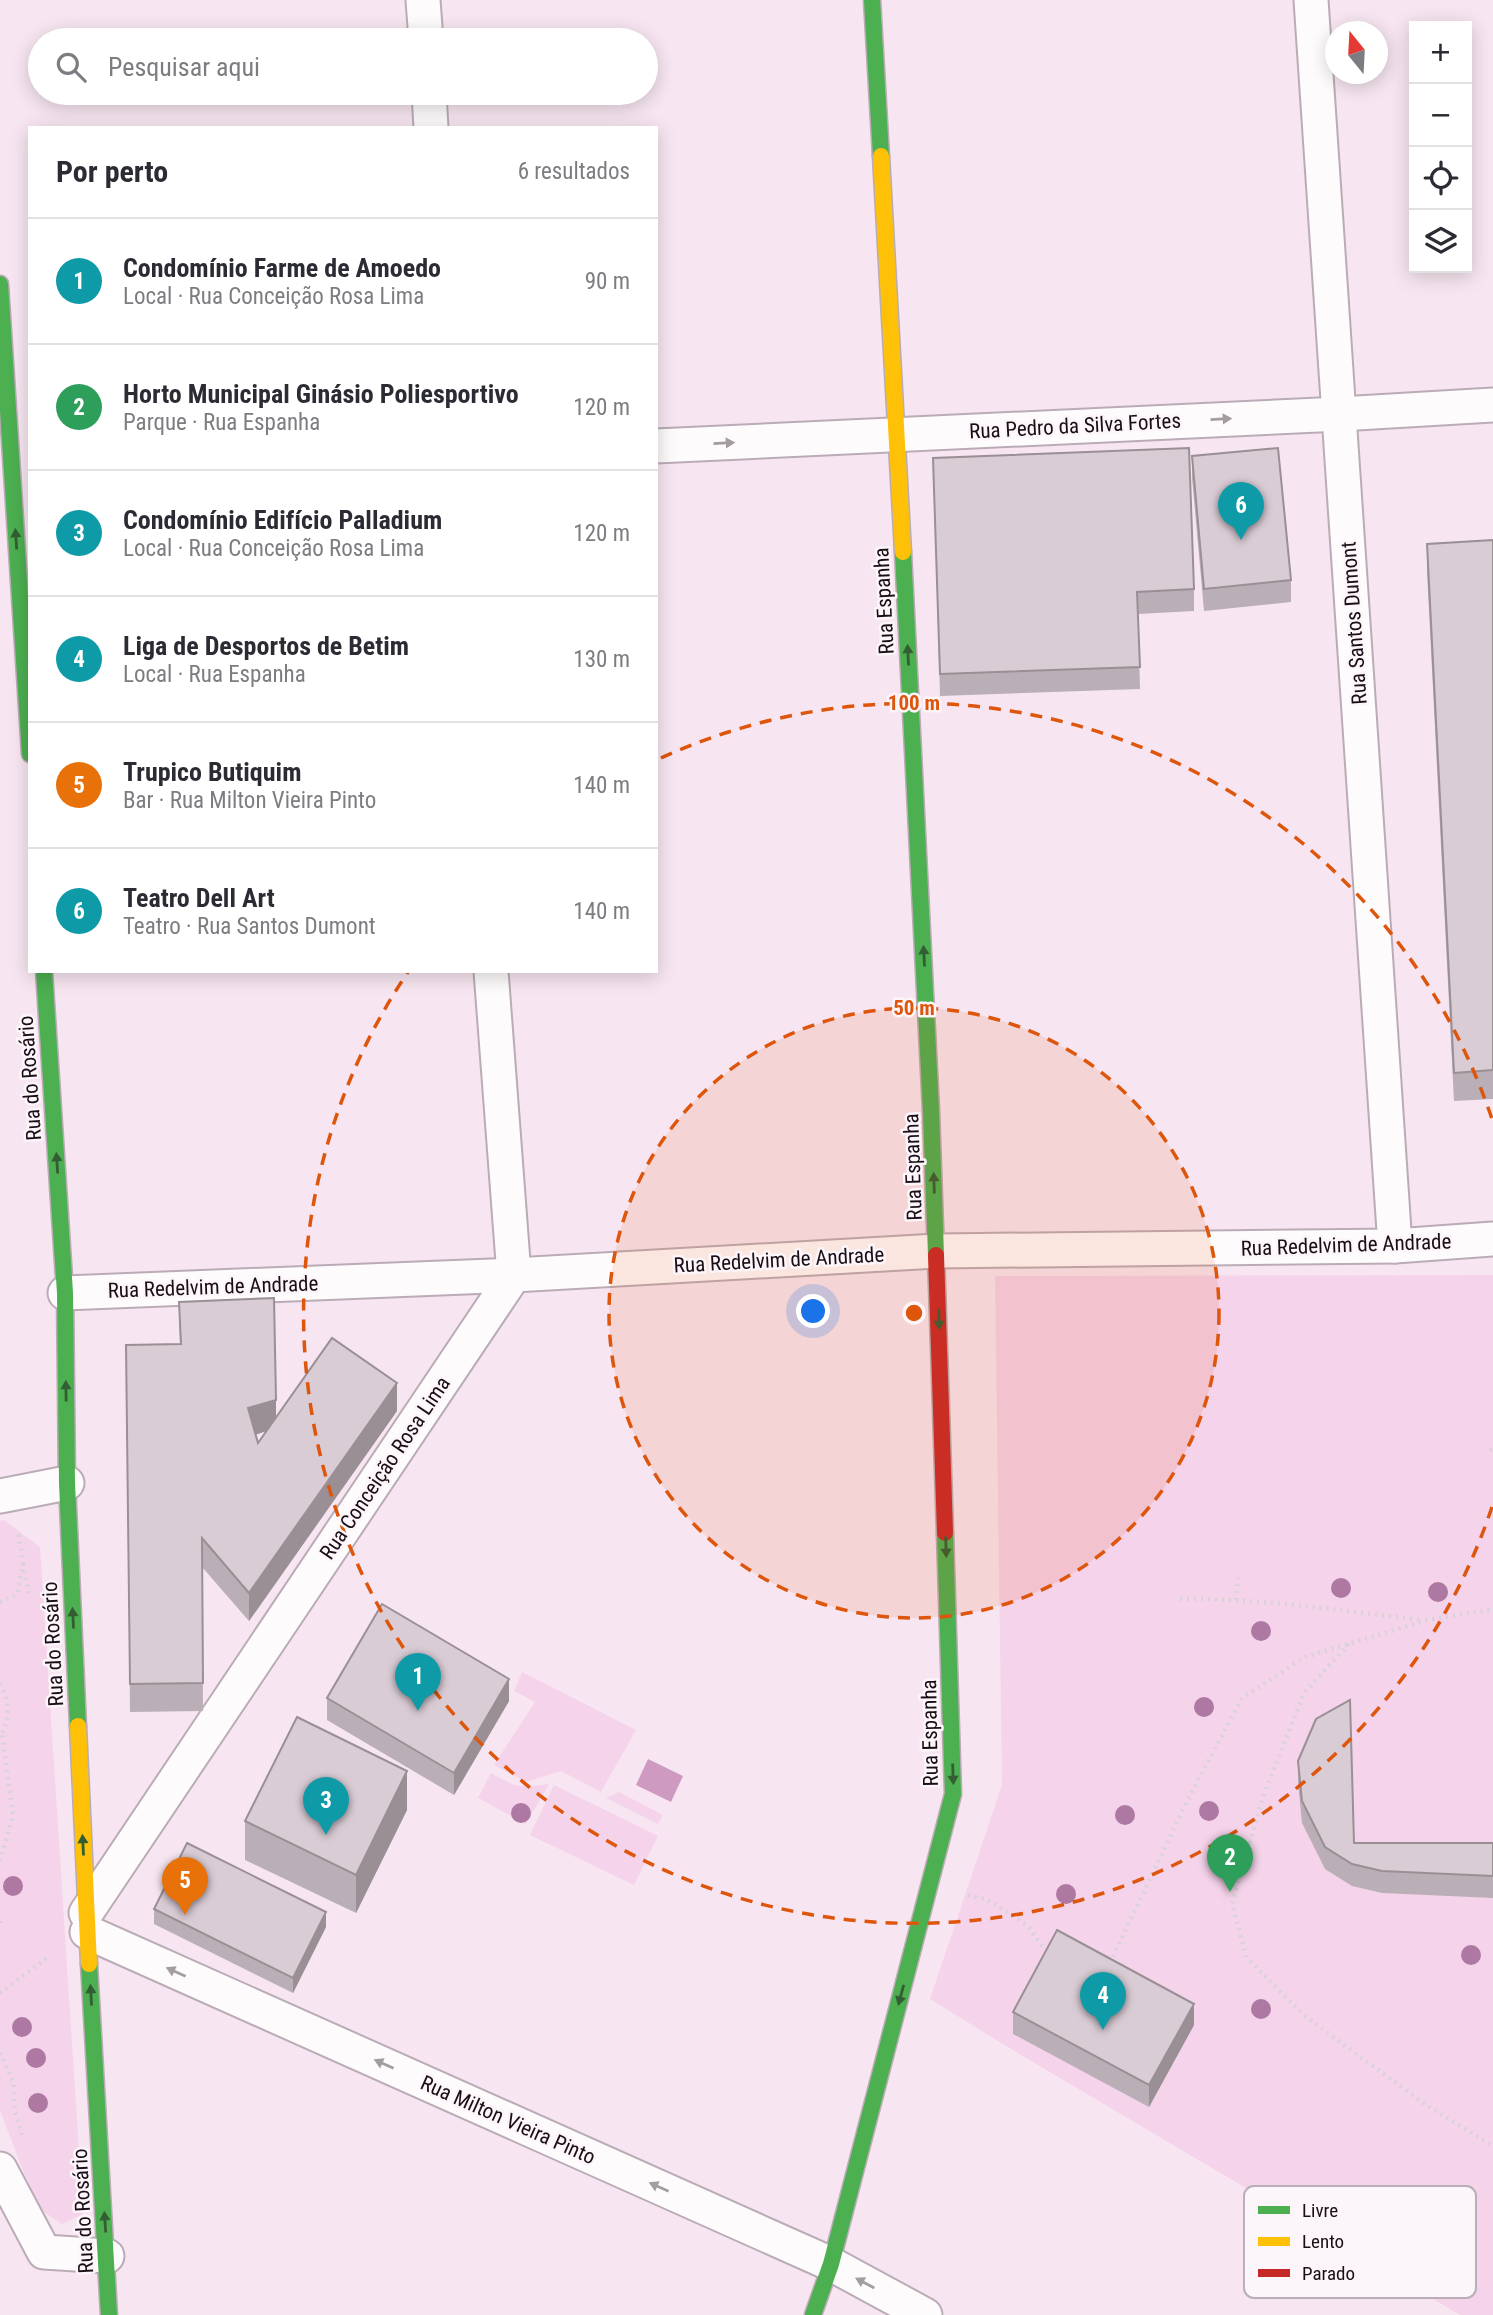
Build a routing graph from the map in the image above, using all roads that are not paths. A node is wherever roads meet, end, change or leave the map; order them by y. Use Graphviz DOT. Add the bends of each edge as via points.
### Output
graph roads {
  1 [pos="423,0"];
  2 [pos="872,0"];
  3 [pos="1311,0"];
  4 [pos="425,28"];
  5 [pos="430,105"];
  6 [pos="431,126"];
  7 [pos="0,284"];
  8 [pos="1493,405"];
  9 [pos="1340,414"];
  10 [pos="897,433"];
  11 [pos="658,446"];
  12 [pos="14,480"];
  13 [pos="28,720"];
  14 [pos="44,973"];
  15 [pos="491,973"];
  16 [pos="1493,1239"];
  17 [pos="1395,1246"];
  18 [pos="937,1251"];
  19 [pos="514,1275"];
  20 [pos="65,1293"];
  21 [pos="67,1483"];
  22 [pos="6,1495"];
  23 [pos="87,1923"];
  24 [pos="0,2169"];
  25 [pos="107,2256"];
  26 [pos="831,2264"];
  27 [pos="109,2315"];
  28 [pos="813,2315"];
  29 [pos="925,2315"];
  1 -- 4 [label="street"];
  2 -- 10 [label="street, Rua Espanha"];
  3 -- 9 [label="street, Rua Santos Dumont"];
  5 -- 6 [label="street"];
  7 -- 12 [label="street"];
  8 -- 9 [label="street, Rua Pedro da Silva Fortes"];
  10 -- 9 [label="street, Rua Pedro da Silva Fortes, one-way"];
  9 -- 17 [label="street, Rua Santos Dumont"];
  11 -- 10 [label="street, Rua Pedro da Silva Fortes, one-way"];
  18 -- 10 [label="street, Rua Espanha, one-way"];
  13 -- 12 [label="street, one-way"];
  20 -- 14 [label="street, Rua do Rosário, one-way"];
  15 -- 19 [label="street"];
  16 -- 17 [label="street, Rua Redelvim de Andrade"];
  17 -- 18 [label="street, Rua Redelvim de Andrade"];
  18 -- 19 [label="street, Rua Redelvim de Andrade"];
  18 -- 26 [label="street, Rua Espanha, one-way" via="953,1794"];
  19 -- 20 [label="street, Rua Redelvim de Andrade"];
  19 -- 23 [label="street, Rua Conceição Rosa Lima"];
  21 -- 20 [label="street, Rua do Rosário, one-way"];
  21 -- 22 [label="street"];
  23 -- 21 [label="street, Rua do Rosário, one-way"];
  25 -- 23 [label="street, Rua do Rosário, one-way"];
  26 -- 23 [label="street, Rua Milton Vieira Pinto, one-way"];
  24 -- 25 [label="street" via="44,2252"];
  25 -- 27 [label="street, Rua do Rosário"];
  26 -- 28 [label="street, Rua Espanha"];
  29 -- 26 [label="street, Rua Milton Vieira Pinto, one-way"];
}
